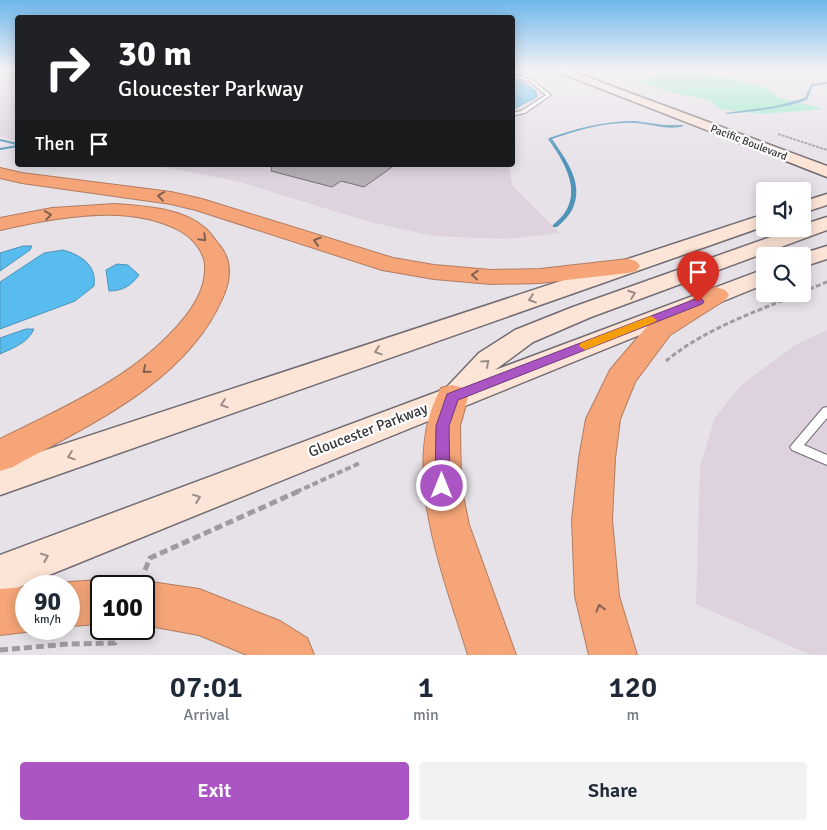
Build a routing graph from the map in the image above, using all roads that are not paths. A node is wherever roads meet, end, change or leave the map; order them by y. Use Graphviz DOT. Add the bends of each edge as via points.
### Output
graph roads {
  1 [pos="540,101"];
  2 [pos="639,101"];
  3 [pos="664,101"];
  4 [pos="515,114"];
  5 [pos="827,158"];
  6 [pos="827,172"];
  7 [pos="0,173"];
  8 [pos="827,200"];
  9 [pos="811,205"];
  10 [pos="756,223"];
  11 [pos="827,223"];
  12 [pos="0,224"];
  13 [pos="827,252"];
  14 [pos="811,258"];
  15 [pos="628,266"];
  16 [pos="756,279"];
  17 [pos="716,295"];
  18 [pos="452,397"];
  19 [pos="827,411"];
  20 [pos="0,456"];
  21 [pos="827,460"];
  22 [pos="0,480"];
  23 [pos="0,575"];
  24 [pos="155,595"];
  25 [pos="15,610"];
  26 [pos="0,612"];
  27 [pos="290,655"];
  28 [pos="492,655"];
  29 [pos="613,655"];
  1 -- 4 [label="lane"];
  2 -- 6 [label="main road, Pacific Boulevard"];
  3 -- 5 [label="main road, Pacific Boulevard"];
  15 -- 7 [label="highway, one-way" via="540,276 491,277 434,272 390,265 179,199"];
  8 -- 9 [label="main road"];
  10 -- 15 [label="main road"];
  18 -- 11 [label="main road, one-way" via="488,360 524,336"];
  12 -- 20 [label="highway, one-way" via="61,212 96,210 128,210 158,215 195,230 208,242 216,259 217,276 211,297 197,320 172,348 134,380"];
  13 -- 14 [label="main road"];
  15 -- 22 [label="main road, one-way"];
  16 -- 17 [label="main road, Gloucester Parkway"];
  17 -- 18 [label="main road, Gloucester Parkway"];
  29 -- 17 [label="highway, one-way" via="597,596 592,520 603,419 621,378 660,329"];
  23 -- 18 [label="main road, Gloucester Parkway, one-way"];
  18 -- 28 [label="highway" via="442,426 442,486 450,525"];
  19 -- 21 [label="lane" via="796,447"];
  24 -- 27 [label="highway" via="263,638"];
  25 -- 26 [label="highway"];
}
